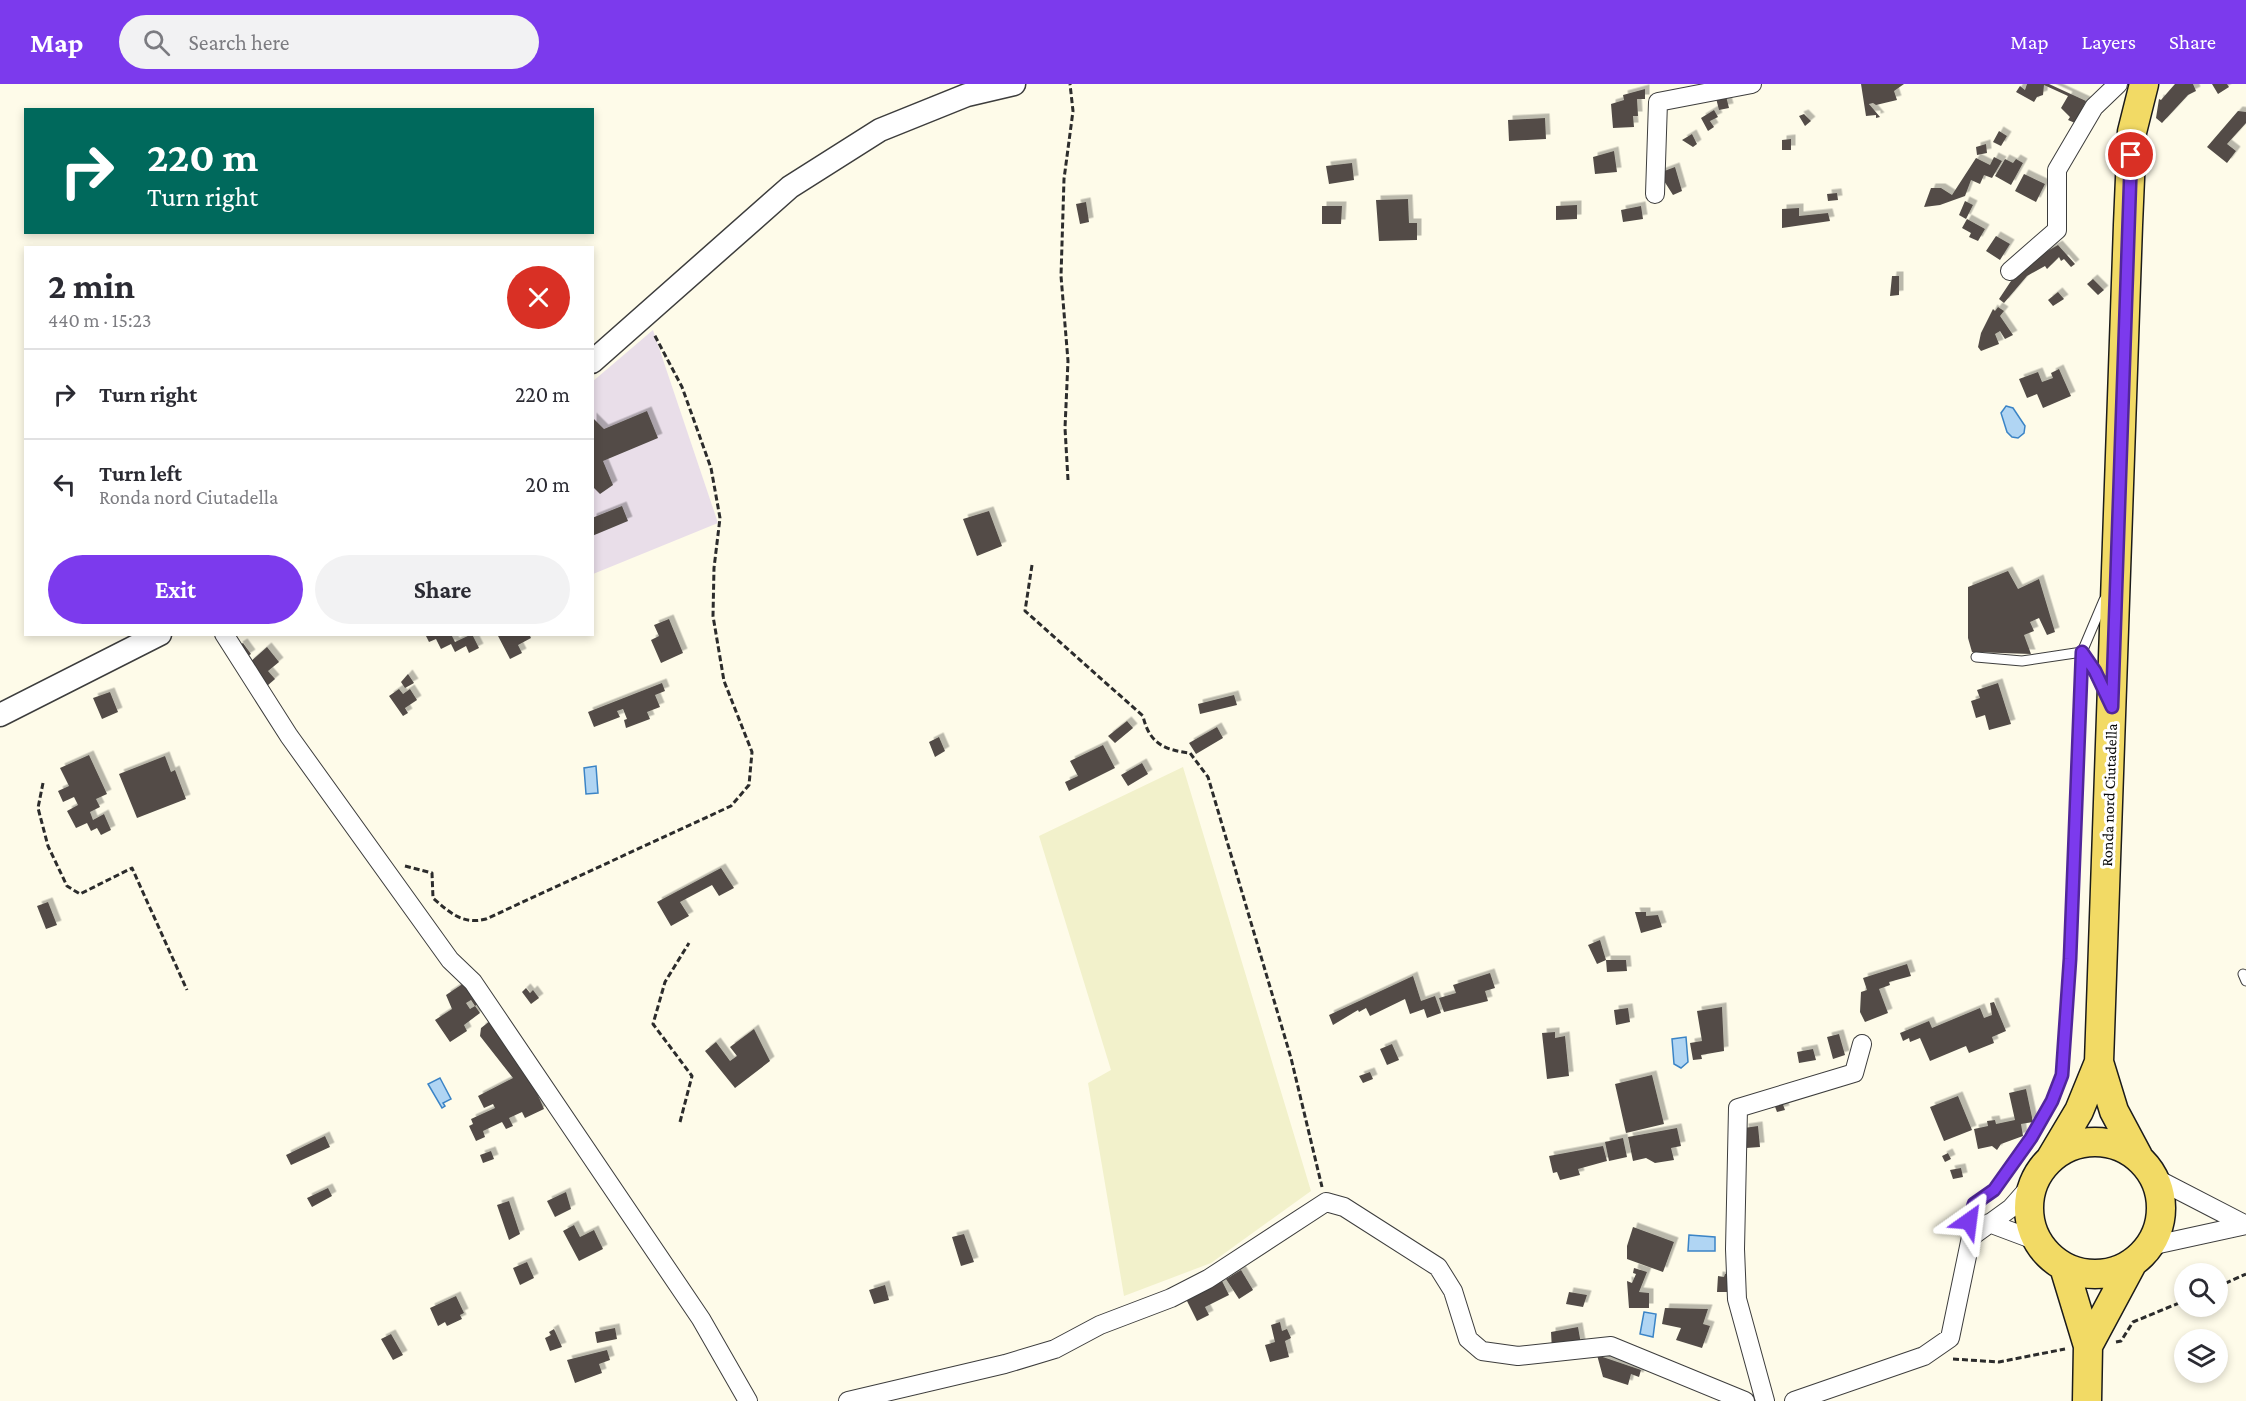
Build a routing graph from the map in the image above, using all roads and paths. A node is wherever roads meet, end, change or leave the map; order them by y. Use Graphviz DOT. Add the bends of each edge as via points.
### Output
graph roads {
  1 [pos="1014,84"];
  2 [pos="1070,84"];
  3 [pos="1752,84"];
  4 [pos="2118,84"];
  5 [pos="2124,84"];
  6 [pos="2144,84"];
  7 [pos="2132,132"];
  8 [pos="1655,194"];
  9 [pos="2010,271"];
  10 [pos="644,316"];
  11 [pos="594,360"];
  12 [pos="1068,480"];
  13 [pos="1032,565"];
  14 [pos="2116,566"];
  15 [pos="156,636"];
  16 [pos="225,636"];
  17 [pos="2082,652"];
  18 [pos="1976,657"];
  19 [pos="2112,707"];
  20 [pos="0,715"];
  21 [pos="43,783"];
  22 [pos="378,858"];
  23 [pos="689,943"];
  24 [pos="187,990"];
  25 [pos="1862,1044"];
  26 [pos="2100,1062"];
  27 [pos="680,1122"];
  28 [pos="2051,1158"];
  29 [pos="2146,1167"];
  30 [pos="2033,1183"];
  31 [pos="1326,1202"];
  32 [pos="1989,1223"];
  33 [pos="2246,1225"];
  34 [pos="1971,1237"];
  35 [pos="2037,1241"];
  36 [pos="2142,1254"];
  37 [pos="2064,1267"];
  38 [pos="2246,1274"];
  39 [pos="2228,1282"];
  40 [pos="2174,1305"];
  41 [pos="2088,1346"];
  42 [pos="1924,1356"];
  43 [pos="748,1401"];
  44 [pos="848,1401"];
  45 [pos="1745,1401"];
  46 [pos="1765,1401"];
  47 [pos="1794,1401"];
  48 [pos="2087,1401"];
  1 -- 10 [label="street" via="968,95 880,130 790,187"];
  2 -- 12 [label="path" via="1073,111 1064,179 1061,276 1068,361"];
  3 -- 8 [label="street" via="1659,102"];
  4 -- 9 [label="street" via="2094,107 2057,170 2057,230"];
  5 -- 7 [label="main road, Ronda nord Ciutadella"];
  6 -- 7 [label="main road, Ronda nord Ciutadella"];
  7 -- 14 [label="main road, Ronda nord Ciutadella"];
  10 -- 11 [label="street"];
  10 -- 22 [label="path" via="682,387 711,468 720,518 713,616 724,681 752,752 749,785 731,806 472,922 451,915 433,898 432,873"];
  13 -- 31 [label="path" via="1025,611 1143,716 1146,731 1168,751 1190,753 1208,777 1291,1058"];
  14 -- 17 [label="lane"];
  14 -- 19 [label="main road, Ronda nord Ciutadella"];
  15 -- 20 [label="street"];
  16 -- 22 [label="street" via="289,736"];
  17 -- 18 [label="lane" via="2022,660"];
  17 -- 19 [label="lane"];
  17 -- 34 [label="lane" via="2062,1075 2052,1101 2011,1168 1994,1190 1974,1204 1969,1221"];
  19 -- 26 [label="main road, Ronda nord Ciutadella"];
  21 -- 24 [label="path" via="38,808 48,846 67,886 80,894 132,868"];
  22 -- 43 [label="street" via="450,960 473,982 700,1319"];
  23 -- 27 [label="path" via="665,982 653,1024 692,1076"];
  25 -- 46 [label="street" via="1854,1073 1738,1108 1737,1299"];
  26 -- 28 [label="main road, Ronda nord Ciutadella" via="2079,1111"];
  26 -- 29 [label="main road, Ronda nord Ciutadella" via="2114,1111"];
  28 -- 29 [label="main road" via="2068,1147 2095,1141 2120,1146"];
  28 -- 30 [label="main road"];
  29 -- 33 [label="street"];
  29 -- 36 [label="main road" via="2161,1197 2161,1219"];
  30 -- 32 [label="street" via="2011,1208"];
  30 -- 35 [label="main road" via="2028,1211"];
  31 -- 44 [label="street" via="1208,1279 1054,1349"];
  31 -- 45 [label="street" via="1344,1207 1438,1267 1452,1292 1467,1339 1482,1351 1518,1356 1611,1346"];
  32 -- 34 [label="street"];
  32 -- 35 [label="street"];
  33 -- 36 [label="street"];
  34 -- 42 [label="street" via="1950,1338"];
  35 -- 37 [label="main road" via="2048,1256"];
  36 -- 37 [label="main road" via="2110,1273 2087,1274"];
  36 -- 41 [label="main road"];
  37 -- 41 [label="main road"];
  38 -- 39 [label="path"];
  40 -- 41 [label="path" via="2133,1322 2121,1341"];
  41 -- 42 [label="path" via="1999,1362"];
  41 -- 48 [label="main road"];
  42 -- 47 [label="street"];
}
